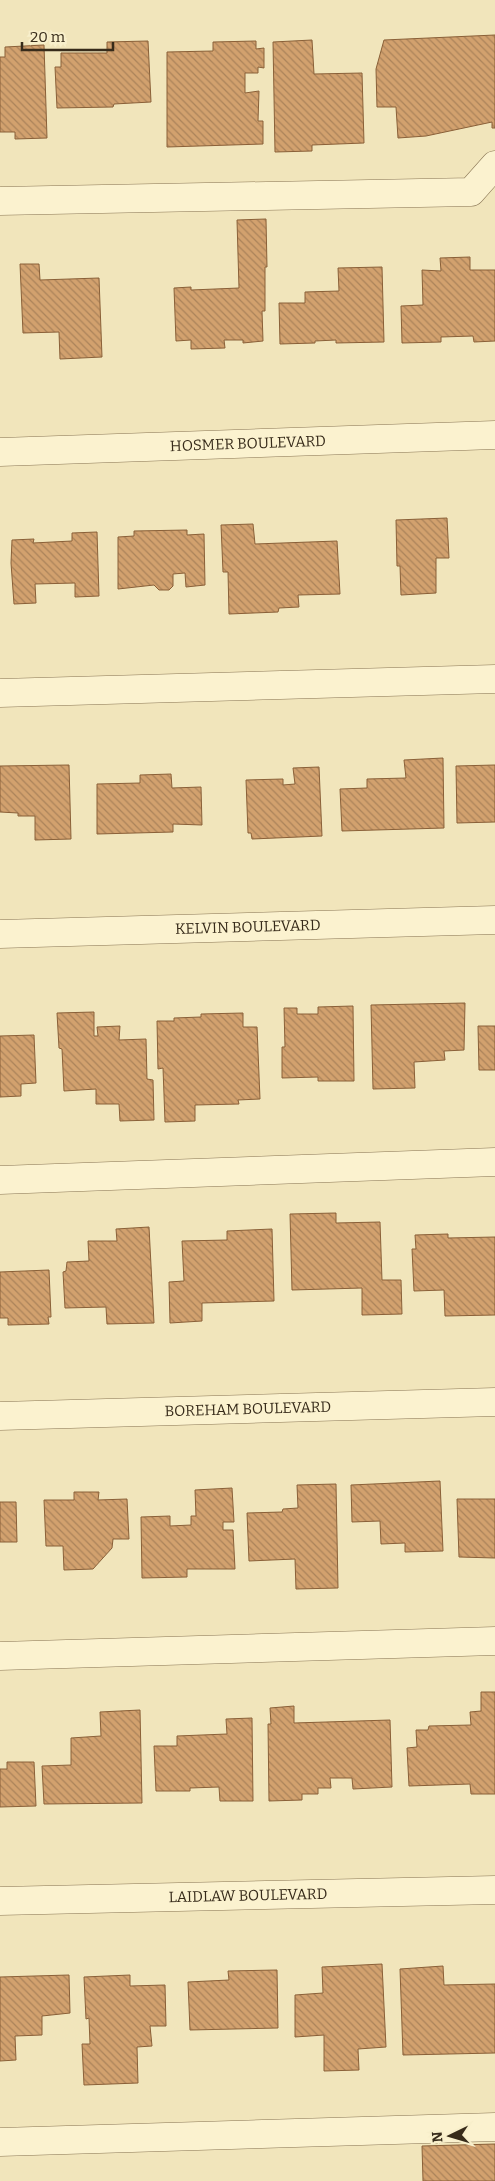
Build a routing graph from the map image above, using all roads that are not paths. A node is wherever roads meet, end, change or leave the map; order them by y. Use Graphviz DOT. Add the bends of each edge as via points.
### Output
graph roads {
  1 [pos="495,164"];
  2 [pos="0,201"];
  3 [pos="495,435"];
  4 [pos="0,452"];
  5 [pos="495,679"];
  6 [pos="0,693"];
  7 [pos="495,920"];
  8 [pos="0,934"];
  9 [pos="495,1162"];
  10 [pos="0,1180"];
  11 [pos="495,1402"];
  12 [pos="0,1416"];
  13 [pos="495,1641"];
  14 [pos="0,1656"];
  15 [pos="495,1890"];
  16 [pos="0,1901"];
  17 [pos="495,2127"];
  18 [pos="0,2142"];
  1 -- 2 [label="street" via="471,192"];
  3 -- 4 [label="street, HOSMER BOULEVARD"];
  5 -- 6 [label="street"];
  7 -- 8 [label="street, KELVIN BOULEVARD"];
  9 -- 10 [label="street"];
  11 -- 12 [label="street, BOREHAM BOULEVARD"];
  13 -- 14 [label="street"];
  15 -- 16 [label="street, LAIDLAW BOULEVARD"];
  17 -- 18 [label="street"];
}
